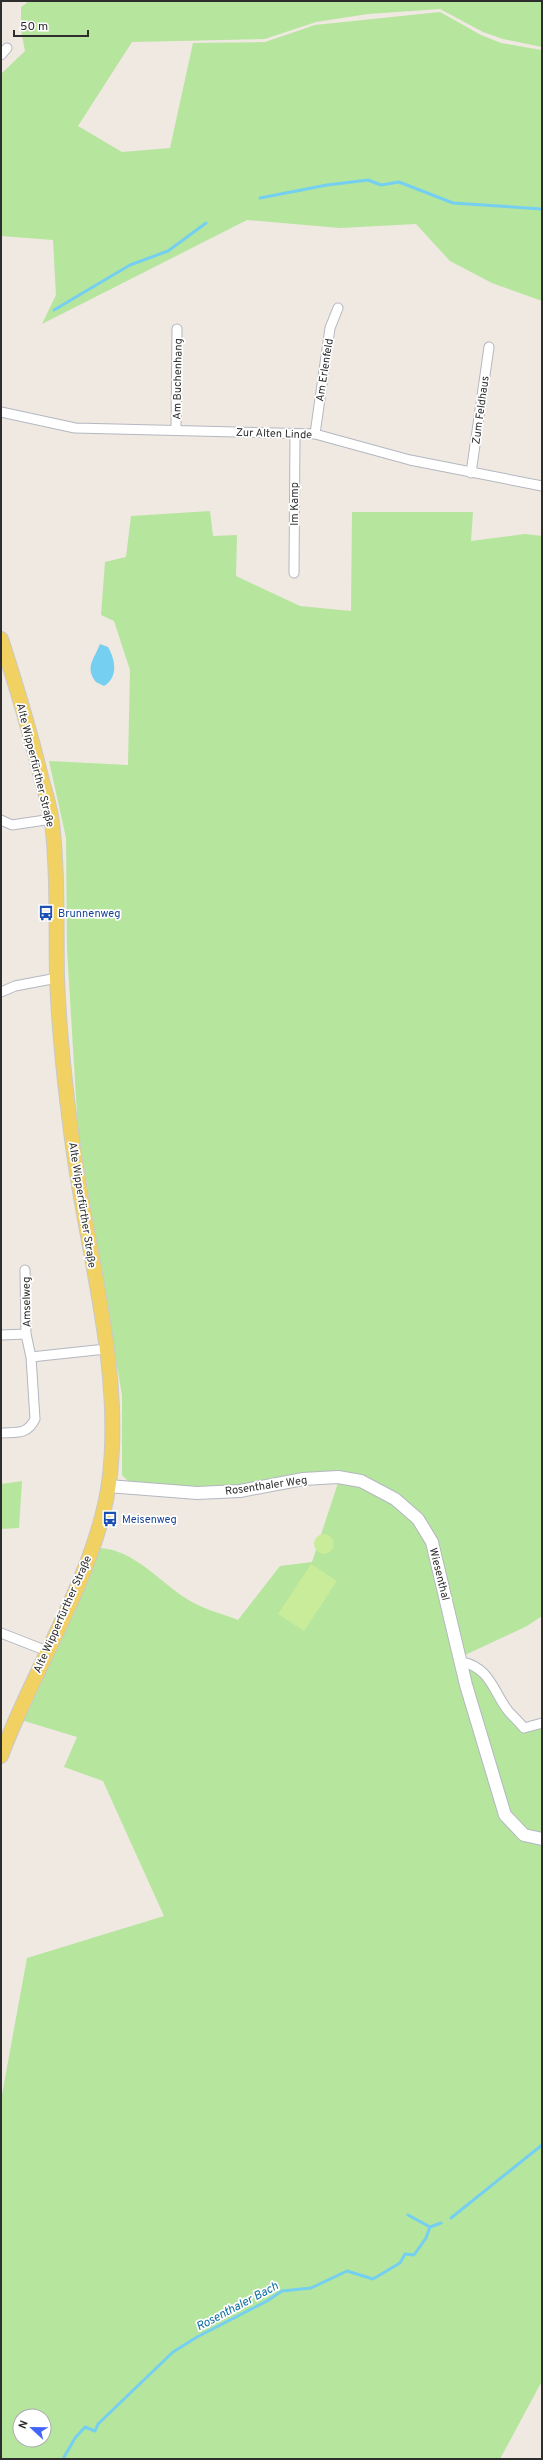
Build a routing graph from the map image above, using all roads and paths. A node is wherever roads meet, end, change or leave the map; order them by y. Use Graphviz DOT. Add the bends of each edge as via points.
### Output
graph roads {
  1 [pos="338,308"];
  2 [pos="177,329"];
  3 [pos="489,347"];
  4 [pos="1,412"];
  5 [pos="176,429"];
  6 [pos="295,434"];
  7 [pos="314,434"];
  8 [pos="471,473"];
  9 [pos="542,486"];
  10 [pos="294,573"];
  11 [pos="1,639"];
  12 [pos="52,819"];
  13 [pos="1,820"];
  14 [pos="58,978"];
  15 [pos="1,992"];
  16 [pos="25,1270"];
  17 [pos="26,1334"];
  18 [pos="1,1335"];
  19 [pos="106,1349"];
  20 [pos="31,1357"];
  21 [pos="1,1433"];
  22 [pos="328,1478"];
  23 [pos="108,1486"];
  24 [pos="1,1633"];
  25 [pos="47,1651"];
  26 [pos="462,1662"];
  27 [pos="542,1723"];
  28 [pos="1,1756"];
  29 [pos="542,1839"];
  1 -- 7 [label="street, Am Erlenfeld" via="330,328"];
  2 -- 5 [label="street, Am Buchenhang"];
  3 -- 8 [label="street, Zum Feldhaus"];
  4 -- 5 [label="street, Zur Alten Linde" via="76,428"];
  5 -- 6 [label="street, Zur Alten Linde"];
  6 -- 7 [label="street, Zur Alten Linde"];
  6 -- 10 [label="street, Im Kamp"];
  7 -- 8 [label="street, Zur Alten Linde" via="410,460"];
  8 -- 9 [label="street, Zur Alten Linde"];
  11 -- 12 [label="main road, Alte Wipperfürther Straße"];
  12 -- 13 [label="street" via="12,825"];
  12 -- 14 [label="main road, Alte Wipperfürther Straße" via="56,871"];
  14 -- 15 [label="street" via="15,986"];
  14 -- 19 [label="main road, Alte Wipperfürther Straße" via="62,1053 72,1143"];
  16 -- 17 [label="street, Amselweg"];
  17 -- 18 [label="street, Amselweg"];
  17 -- 20 [label="street, Amselweg"];
  19 -- 20 [label="street"];
  19 -- 23 [label="main road, Alte Wipperfürther Straße" via="114,1436"];
  20 -- 21 [label="street" via="35,1419 31,1428 25,1431"];
  22 -- 23 [label="street, Rosenthaler Weg" via="303,1479 240,1491 197,1493"];
  22 -- 26 [label="street, Wiesenthal" via="361,1481 395,1499 418,1519 432,1542"];
  23 -- 25 [label="main road, Alte Wipperfürther Straße" via="86,1564"];
  24 -- 25 [label="street"];
  25 -- 28 [label="main road, Alte Wipperfürther Straße" via="14,1720"];
  26 -- 27 [label="street" via="474,1664 490,1679 509,1711 524,1728"];
  26 -- 29 [label="street, Wiesenthal" via="466,1685 505,1814 524,1835"];
}
